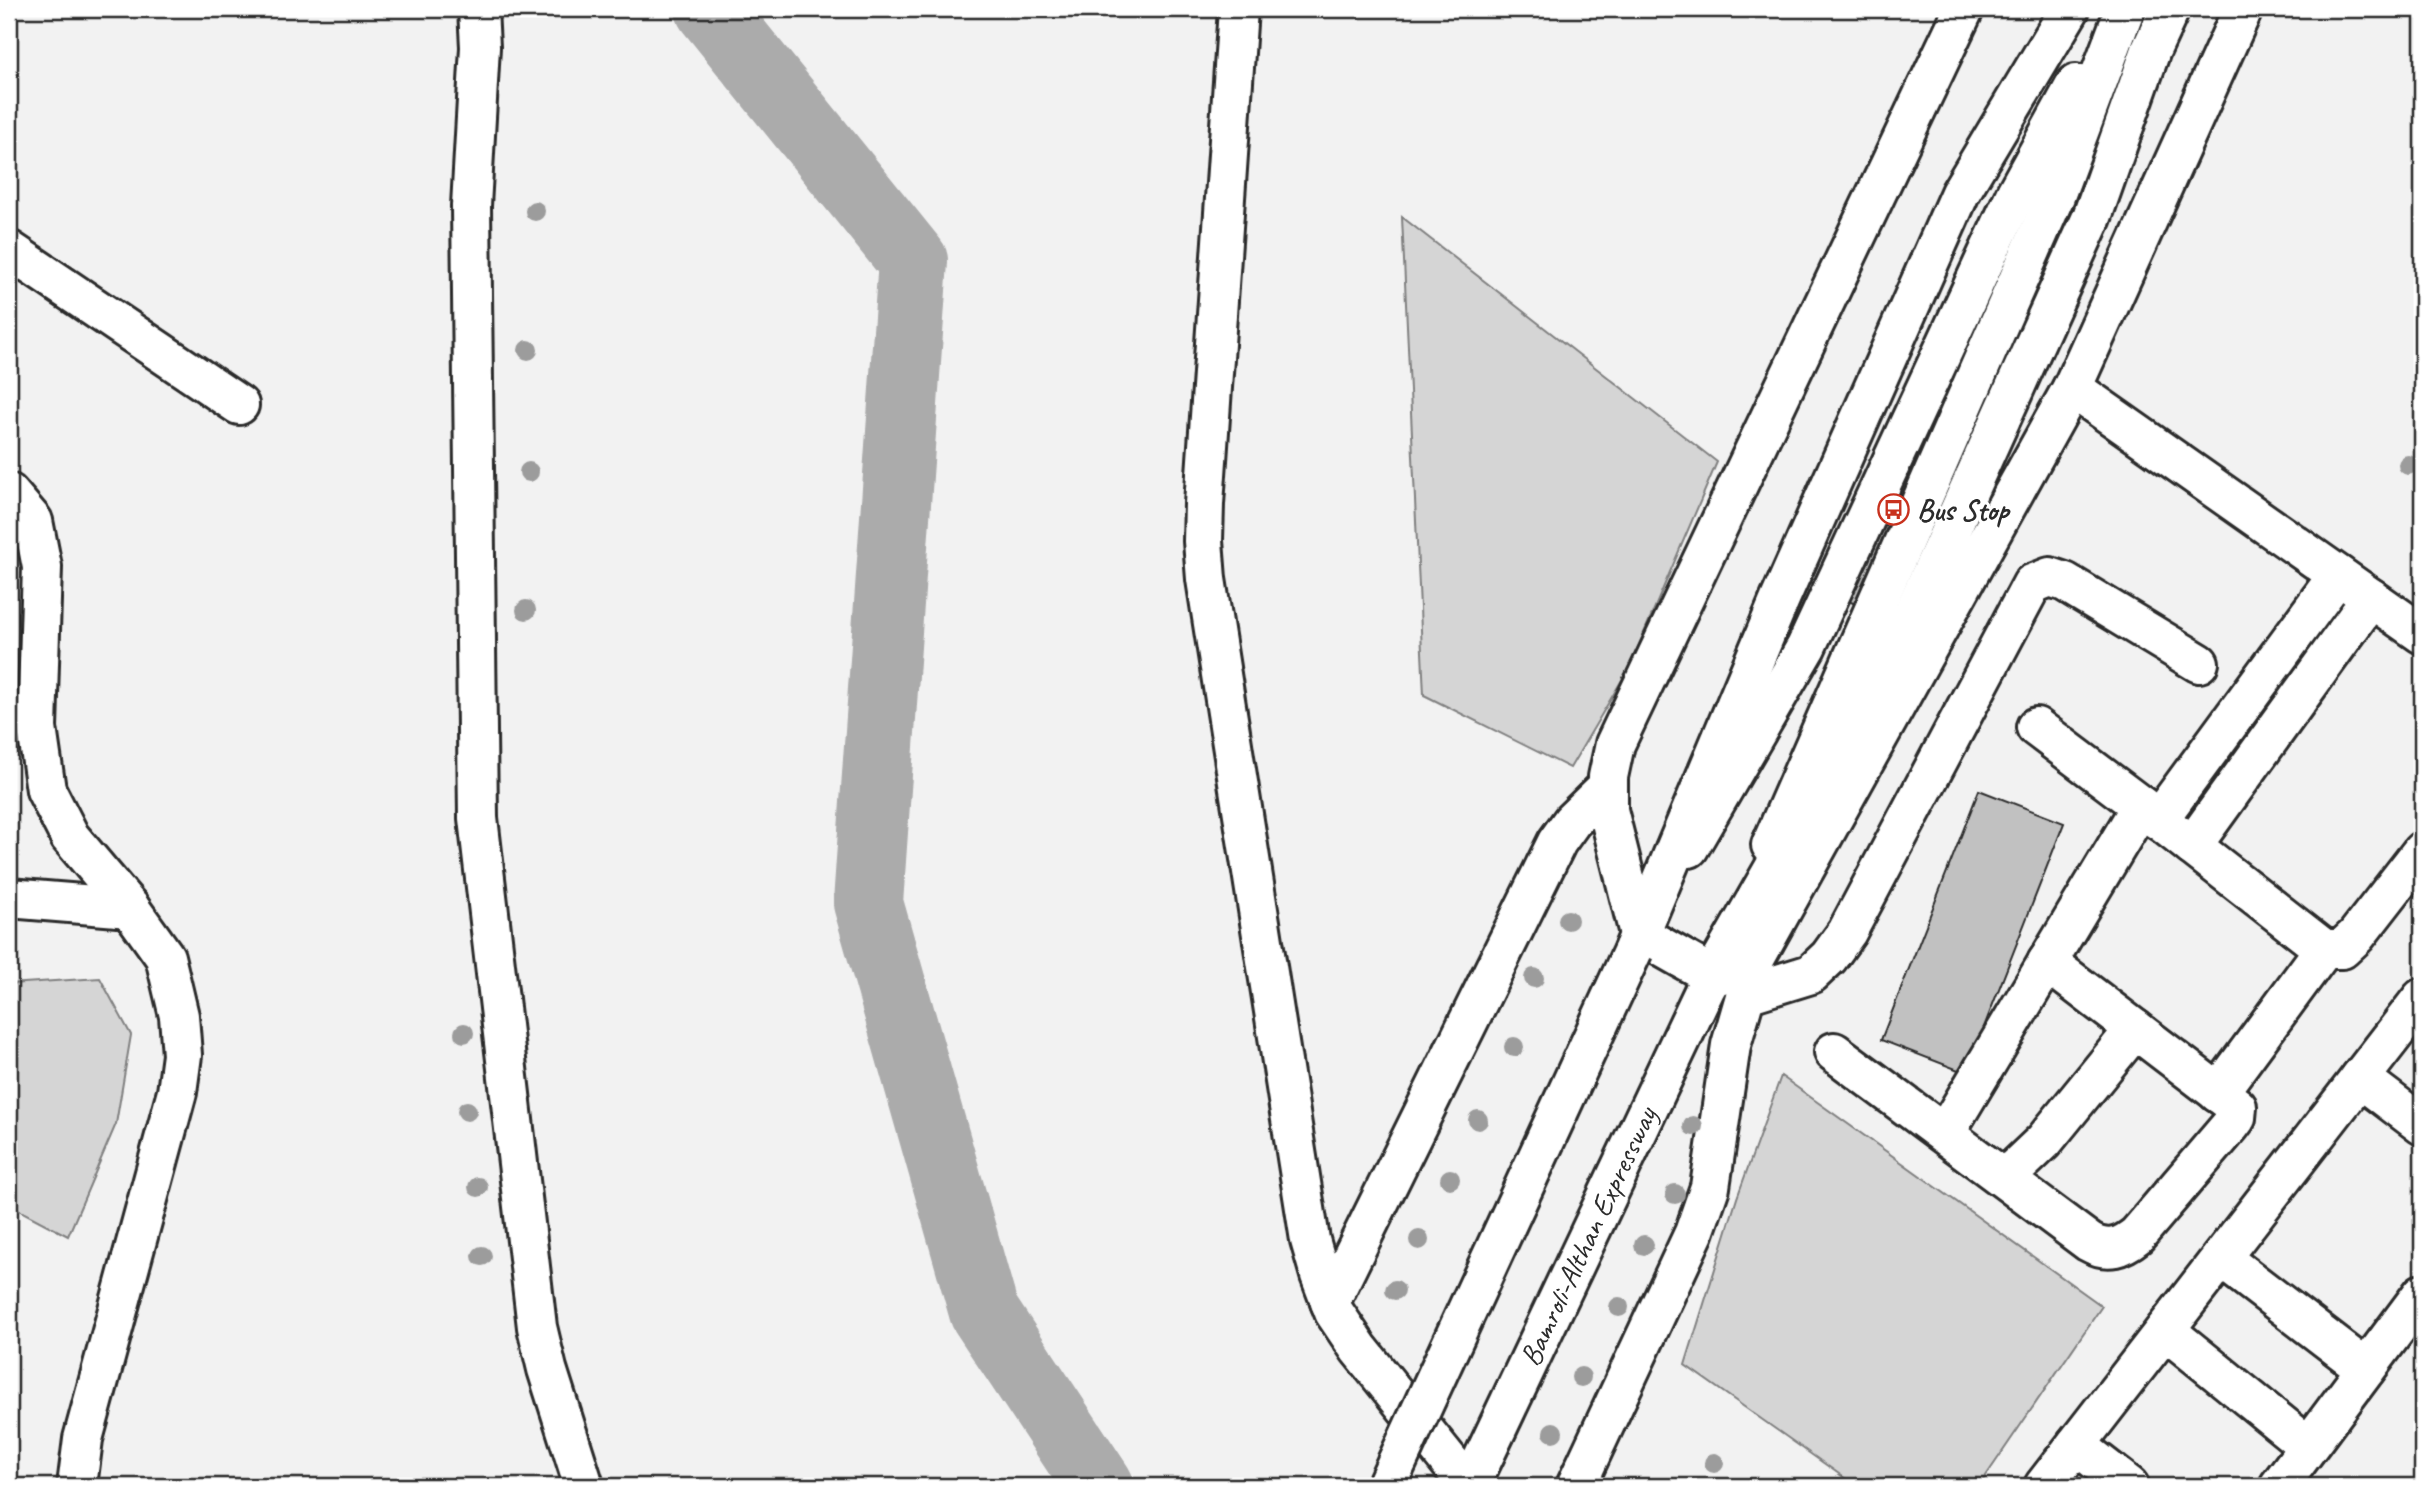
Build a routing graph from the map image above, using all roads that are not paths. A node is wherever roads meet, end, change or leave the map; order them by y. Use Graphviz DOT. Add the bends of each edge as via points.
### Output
graph roads {
  1 [pos="478,9"];
  2 [pos="1238,9"];
  3 [pos="1964,9"];
  4 [pos="2070,9"];
  5 [pos="2117,9"];
  6 [pos="2125,9"];
  7 [pos="2170,9"];
  8 [pos="2244,9"];
  9 [pos="9,250"];
  10 [pos="2071,388"];
  11 [pos="239,405"];
  12 [pos="9,493"];
  13 [pos="21,519"];
  14 [pos="2338,575"];
  15 [pos="2371,598"];
  16 [pos="2422,634"];
  17 [pos="2199,663"];
  18 [pos="2036,727"];
  19 [pos="1608,786"];
  20 [pos="2150,813"];
  21 [pos="2192,846"];
  22 [pos="2422,850"];
  23 [pos="9,898"];
  24 [pos="130,908"];
  25 [pos="1636,942"];
  26 [pos="2324,950"];
  27 [pos="1756,957"];
  28 [pos="2047,962"];
  29 [pos="1710,981"];
  30 [pos="1746,994"];
  31 [pos="2422,998"];
  32 [pos="2135,1030"];
  33 [pos="1834,1052"];
  34 [pos="2360,1078"];
  35 [pos="2218,1093"];
  36 [pos="2422,1125"];
  37 [pos="1945,1133"];
  38 [pos="2005,1178"];
  39 [pos="2221,1258"];
  40 [pos="2422,1294"];
  41 [pos="1330,1302"];
  42 [pos="2165,1330"];
  43 [pos="2366,1369"];
  44 [pos="2076,1445"];
  45 [pos="2308,1446"];
  46 [pos="78,1486"];
  47 [pos="584,1486"];
  48 [pos="1386,1486"];
  49 [pos="1470,1486"];
  50 [pos="1576,1486"];
  51 [pos="2044,1486"];
  52 [pos="2129,1486"];
  53 [pos="2278,1486"];
  1 -- 47 [label="street" via="471,206 478,818 537,1327"];
  2 -- 41 [label="street" via="1202,541 1310,1240"];
  3 -- 19 [label="street" via="1615,744"];
  4 -- 25 [label="street" via="1961,193 1780,599"];
  5 -- 25 [label="street" via="2016,194 1806,647"];
  6 -- 29 [label="street" via="2055,197"];
  7 -- 29 [label="street" via="2092,216 1888,671"];
  8 -- 10 [label="street"];
  9 -- 11 [label="street"];
  10 -- 14 [label="street"];
  10 -- 27 [label="street"];
  12 -- 13 [label="street"];
  13 -- 24 [label="street" via="42,567 37,728 46,790 70,837"];
  14 -- 15 [label="street"];
  14 -- 20 [label="street"];
  15 -- 16 [label="street"];
  15 -- 21 [label="street"];
  17 -- 30 [label="street" via="2065,582 2050,577 2032,584 1829,957 1811,974"];
  18 -- 20 [label="street"];
  19 -- 25 [label="street" via="1608,810"];
  19 -- 41 [label="street" via="1557,842"];
  20 -- 21 [label="street"];
  20 -- 28 [label="street"];
  21 -- 26 [label="street"];
  22 -- 26 [label="street" via="2356,936 2342,949"];
  23 -- 24 [label="street"];
  24 -- 46 [label="street" via="164,957 179,1016 182,1055 177,1092 83,1439"];
  25 -- 29 [label="street"];
  25 -- 48 [label="street, bridge"];
  26 -- 35 [label="street"];
  27 -- 29 [label="street" via="1742,970"];
  27 -- 30 [label="street"];
  28 -- 32 [label="street"];
  28 -- 37 [label="street"];
  29 -- 49 [label="street, Bamroli-Althan Expressway"];
  30 -- 50 [label="street" via="1731,1045 1710,1187 1694,1233"];
  31 -- 34 [label="street"];
  32 -- 35 [label="street"];
  32 -- 38 [label="street" via="2043,1141"];
  33 -- 37 [label="street"];
  34 -- 36 [label="street"];
  34 -- 39 [label="street"];
  35 -- 38 [label="street" via="2237,1107 2236,1118 2124,1246 2098,1247"];
  37 -- 38 [label="street"];
  39 -- 42 [label="street"];
  39 -- 43 [label="street"];
  40 -- 43 [label="street"];
  41 -- 49 [label="street" via="1359,1349"];
  42 -- 44 [label="street"];
  42 -- 45 [label="street"];
  43 -- 45 [label="street"];
  44 -- 51 [label="street"];
  44 -- 52 [label="street"];
  45 -- 53 [label="street"];
}
